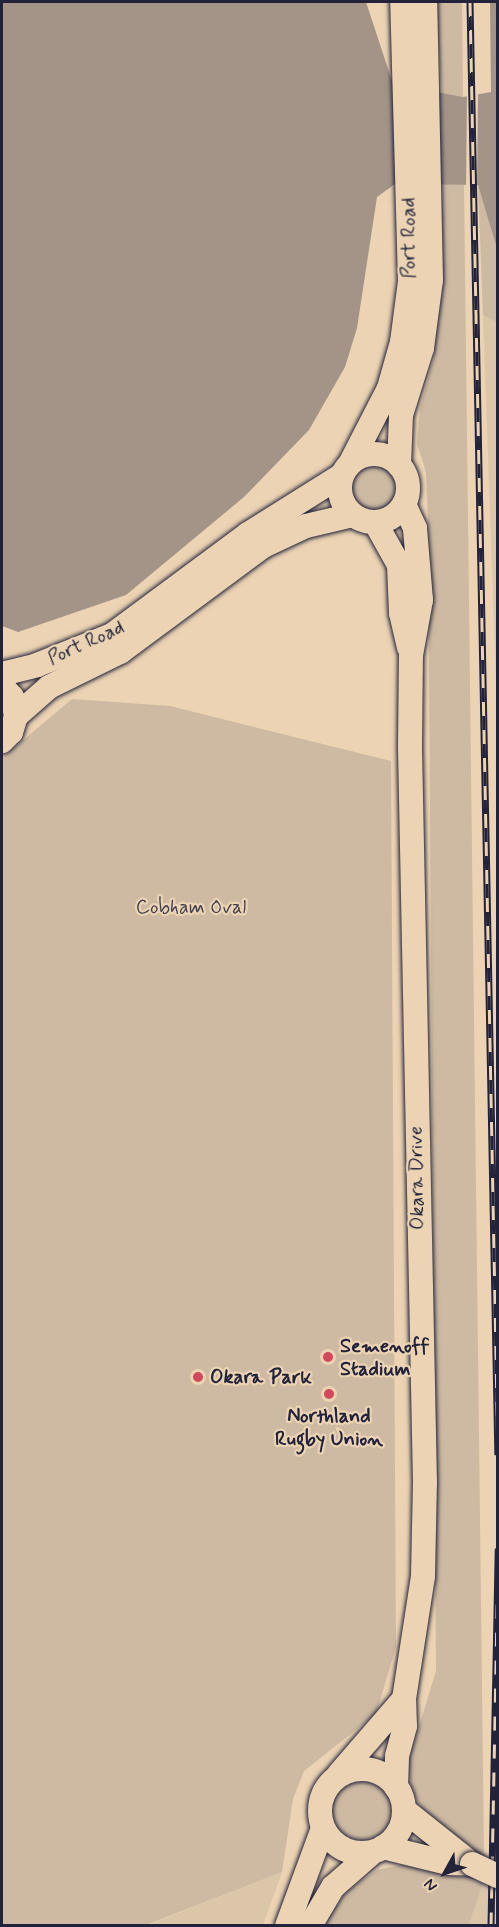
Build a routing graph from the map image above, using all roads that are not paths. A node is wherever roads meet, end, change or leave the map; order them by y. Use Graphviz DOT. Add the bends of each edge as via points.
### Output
graph roads {
  1 [pos="402,2"];
  2 [pos="425,2"];
  3 [pos="416,39"];
  4 [pos="421,237"];
  5 [pos="399,465"];
  6 [pos="346,469"];
  7 [pos="404,504"];
  8 [pos="364,518"];
  9 [pos="411,655"];
  10 [pos="2,674"];
  11 [pos="2,686"];
  12 [pos="16,716"];
  13 [pos="2,741"];
  14 [pos="404,1699"];
  15 [pos="339,1774"];
  16 [pos="396,1787"];
  17 [pos="404,1810"];
  18 [pos="323,1828"];
  19 [pos="377,1850"];
  20 [pos="472,1864"];
  21 [pos="498,1876"];
  22 [pos="287,1926"];
  23 [pos="309,1926"];
  1 -- 3 [label="main road, Port Road"];
  2 -- 3 [label="main road"];
  3 -- 4 [label="main road, Port Road"];
  4 -- 5 [label="main road, Port Road" via="431,280 422,348 401,415"];
  4 -- 6 [label="main road, Port Road" via="402,342 389,388"];
  5 -- 6 [label="main road" via="375,454"];
  5 -- 7 [label="main road" via="407,480"];
  6 -- 8 [label="main road" via="341,497"];
  6 -- 10 [label="main road, Port Road" via="258,527 112,635 37,665"];
  7 -- 8 [label="main road" via="392,517"];
  7 -- 9 [label="main road, Okara Drive" via="415,528 420,560 421,600"];
  8 -- 9 [label="main road, Okara Drive" via="399,565 401,613"];
  8 -- 12 [label="main road, Port Road" via="306,526 263,546 120,652 48,687"];
  9 -- 14 [label="main road, Okara Drive" via="424,1494 423,1576"];
  11 -- 12 [label="main road" via="12,697"];
  12 -- 13 [label="main road, Port Road"];
  14 -- 15 [label="main road"];
  14 -- 16 [label="main road, Okara Drive" via="405,1726 397,1756"];
  15 -- 16 [label="main road" via="363,1768 386,1776"];
  15 -- 18 [label="main road" via="323,1792"];
  16 -- 17 [label="main road"];
  17 -- 19 [label="main road" via="397,1833"];
  17 -- 20 [label="main road"];
  18 -- 19 [label="main road" via="340,1847"];
  18 -- 22 [label="main road"];
  19 -- 20 [label="main road"];
  19 -- 23 [label="main road" via="333,1887"];
  20 -- 21 [label="main road, bridge"];
}
